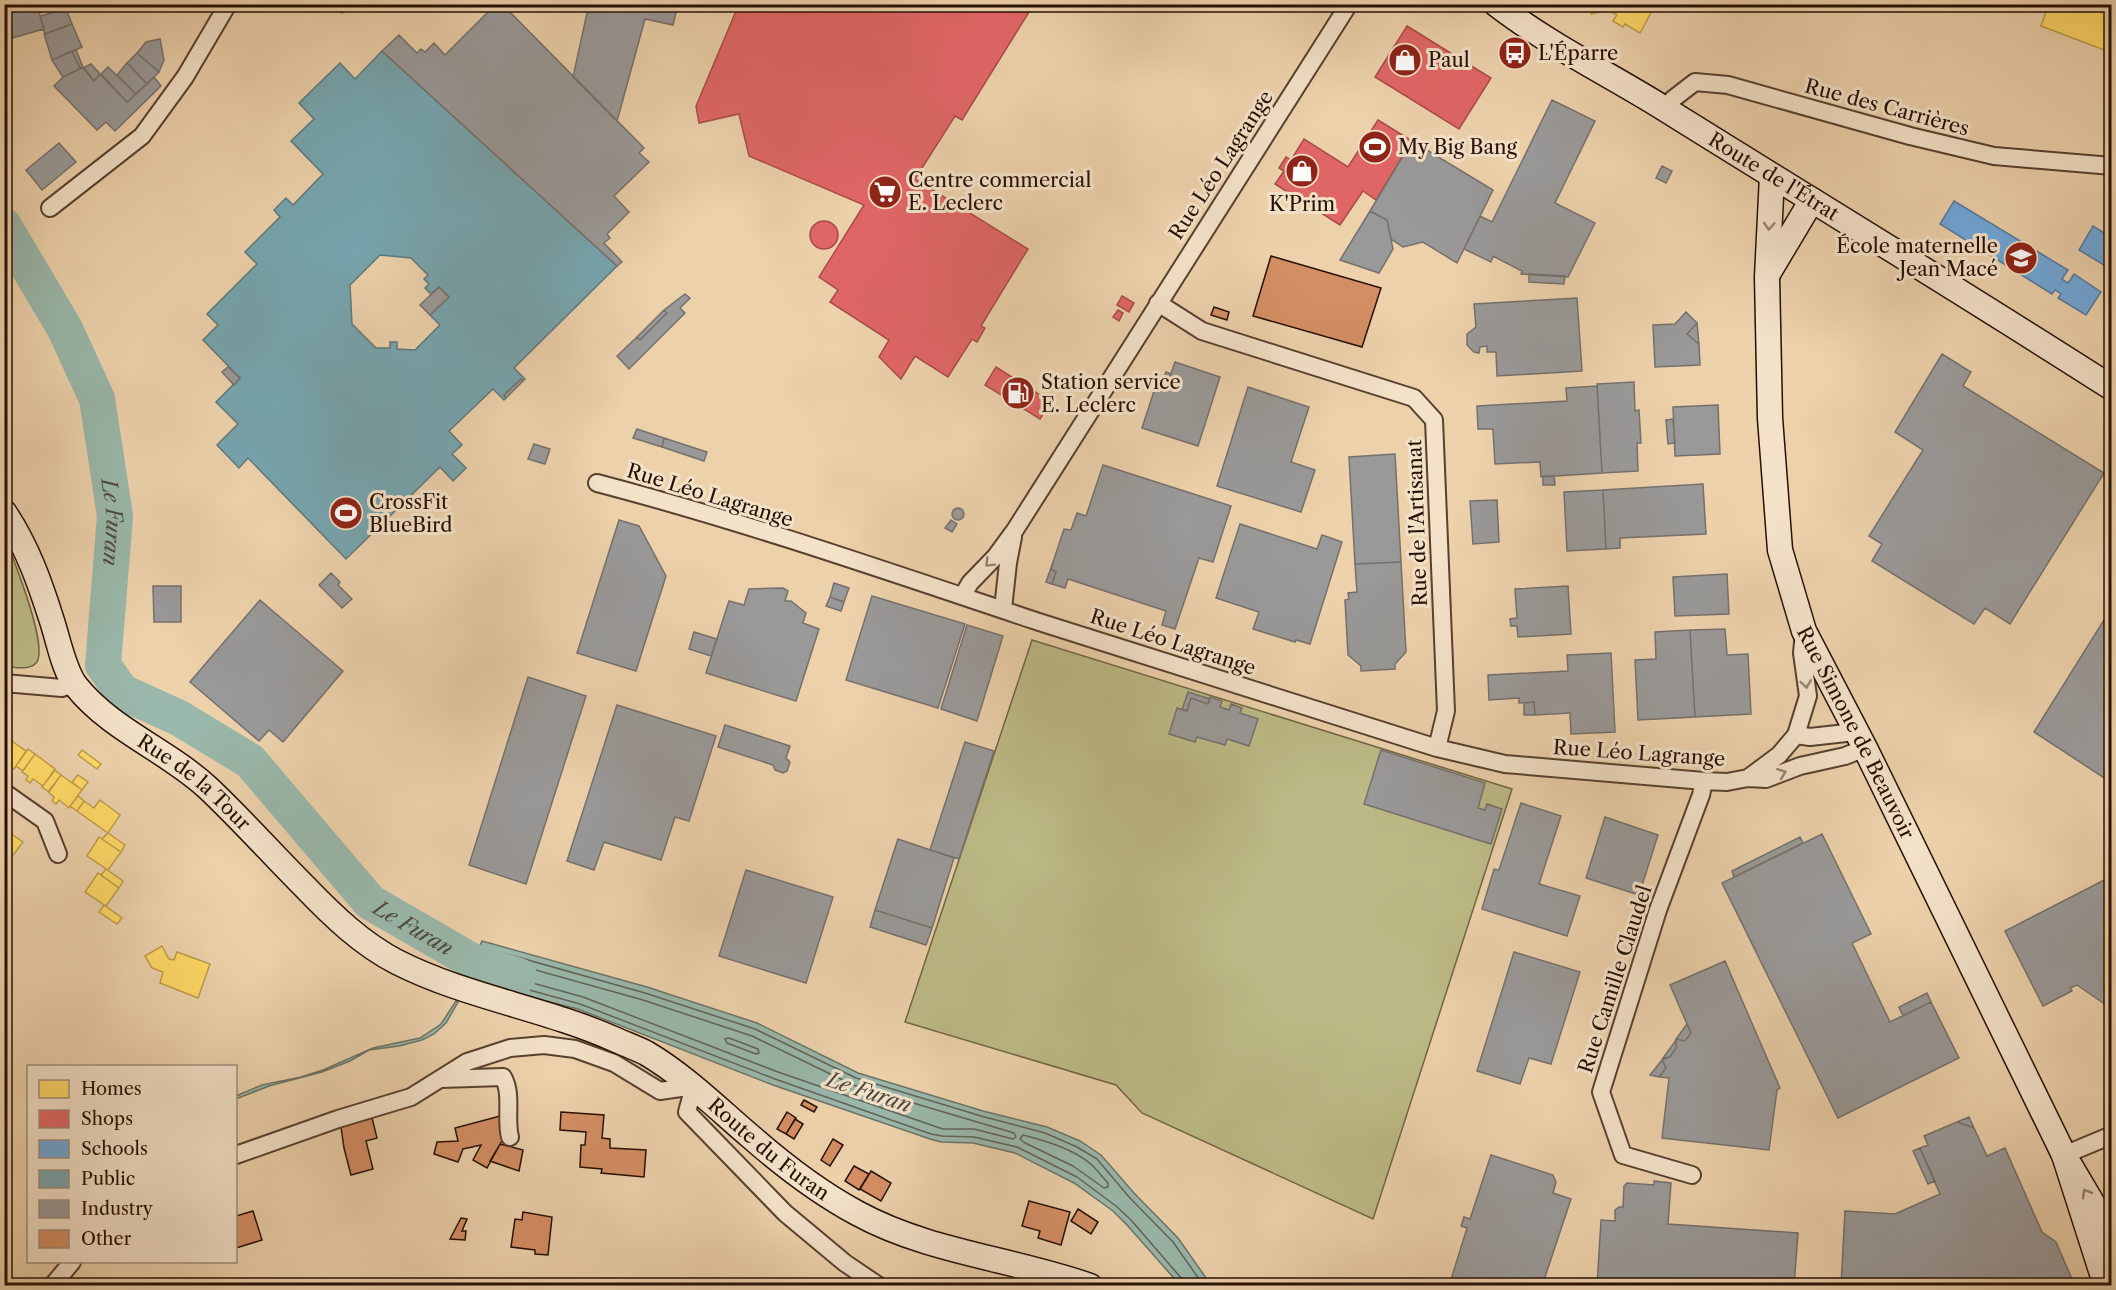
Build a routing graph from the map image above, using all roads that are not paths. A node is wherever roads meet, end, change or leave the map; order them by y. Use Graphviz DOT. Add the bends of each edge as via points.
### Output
graph roads {
  1 [pos="228,4"];
  2 [pos="1348,4"];
  3 [pos="1496,4"];
  4 [pos="1664,109"];
  5 [pos="2112,166"];
  6 [pos="1772,176"];
  7 [pos="1812,200"];
  8 [pos="50,208"];
  9 [pos="1767,277"];
  10 [pos="1158,303"];
  11 [pos="2112,388"];
  12 [pos="597,483"];
  13 [pos="4,512"];
  14 [pos="1015,530"];
  15 [pos="963,596"];
  16 [pos="1003,609"];
  17 [pos="1804,631"];
  18 [pos="4,683"];
  19 [pos="74,684"];
  20 [pos="1796,735"];
  21 [pos="1860,740"];
  22 [pos="1437,748"];
  23 [pos="1748,778"];
  24 [pos="1704,781"];
  25 [pos="4,792"];
  26 [pos="58,854"];
  27 [pos="462,988"];
  28 [pos="440,1079"];
  29 [pos="694,1086"];
  30 [pos="2112,1136"];
  31 [pos="510,1137"];
  32 [pos="237,1155"];
  33 [pos="2064,1155"];
  34 [pos="1692,1175"];
  35 [pos="2112,1246"];
  36 [pos="71,1263"];
  37 [pos="52,1286"];
  38 [pos="879,1286"];
  39 [pos="1090,1286"];
  40 [pos="2106,1286"];
  1 -- 8 [label="street" via="185,77 142,136"];
  2 -- 10 [label="street, Rue Léo Lagrange"];
  3 -- 4 [label="main road, Route de l'Étrat" via="1572,56"];
  4 -- 5 [label="street, Rue des Carrières" via="1695,82 1728,85 1994,156"];
  4 -- 6 [label="main road, Route de l'Étrat"];
  6 -- 7 [label="main road, Route de l'Étrat"];
  6 -- 9 [label="main road, Rue Simone de Beauvoir, one-way"];
  7 -- 9 [label="main road"];
  7 -- 11 [label="main road, Route de l'Étrat"];
  9 -- 17 [label="main road, Rue Simone de Beauvoir" via="1770,418 1780,550"];
  10 -- 14 [label="street, Rue Léo Lagrange"];
  10 -- 22 [label="street, Rue de l'Artisanat" via="1202,331 1414,398 1434,420 1446,711"];
  12 -- 15 [label="street, Rue Léo Lagrange" via="674,503"];
  13 -- 19 [label="main road, Rue de la Tour" via="37,575"];
  14 -- 15 [label="street, Rue Léo Lagrange, one-way"];
  14 -- 16 [label="street"];
  15 -- 16 [label="street, Rue Léo Lagrange"];
  16 -- 22 [label="street, Rue Léo Lagrange"];
  17 -- 20 [label="street, Rue Léo Lagrange, one-way" via="1802,653 1808,696"];
  17 -- 21 [label="main road, Rue Simone de Beauvoir"];
  18 -- 19 [label="street" via="62,688"];
  19 -- 27 [label="main road, Rue de la Tour" via="108,718 176,762 207,788 339,921 394,961"];
  20 -- 21 [label="street"];
  20 -- 23 [label="street, Rue Léo Lagrange" via="1779,755"];
  23 -- 21 [label="street, Rue Léo Lagrange, one-way" via="1766,779 1845,756"];
  21 -- 33 [label="main road, Rue Simone de Beauvoir"];
  22 -- 24 [label="street, Rue Léo Lagrange" via="1504,764"];
  23 -- 24 [label="street, Rue Léo Lagrange"];
  24 -- 34 [label="street, Rue Camille Claudel" via="1658,910 1601,1092 1623,1155"];
  25 -- 26 [label="street" via="45,821"];
  27 -- 29 [label="main road, Route du Furan" via="584,1025 645,1052"];
  28 -- 29 [label="street" via="467,1062 510,1048 544,1045 597,1056 660,1091"];
  28 -- 31 [label="street" via="503,1077 507,1085"];
  28 -- 32 [label="street" via="411,1097"];
  29 -- 38 [label="street" via="687,1112 785,1213"];
  29 -- 39 [label="main road, Route du Furan" via="787,1167 861,1215 951,1248"];
  30 -- 33 [label="street"];
  35 -- 33 [label="main road, Rue Simone de Beauvoir, one-way" via="2103,1221"];
  33 -- 40 [label="main road, Rue Simone de Beauvoir"];
  36 -- 37 [label="street"];
}
